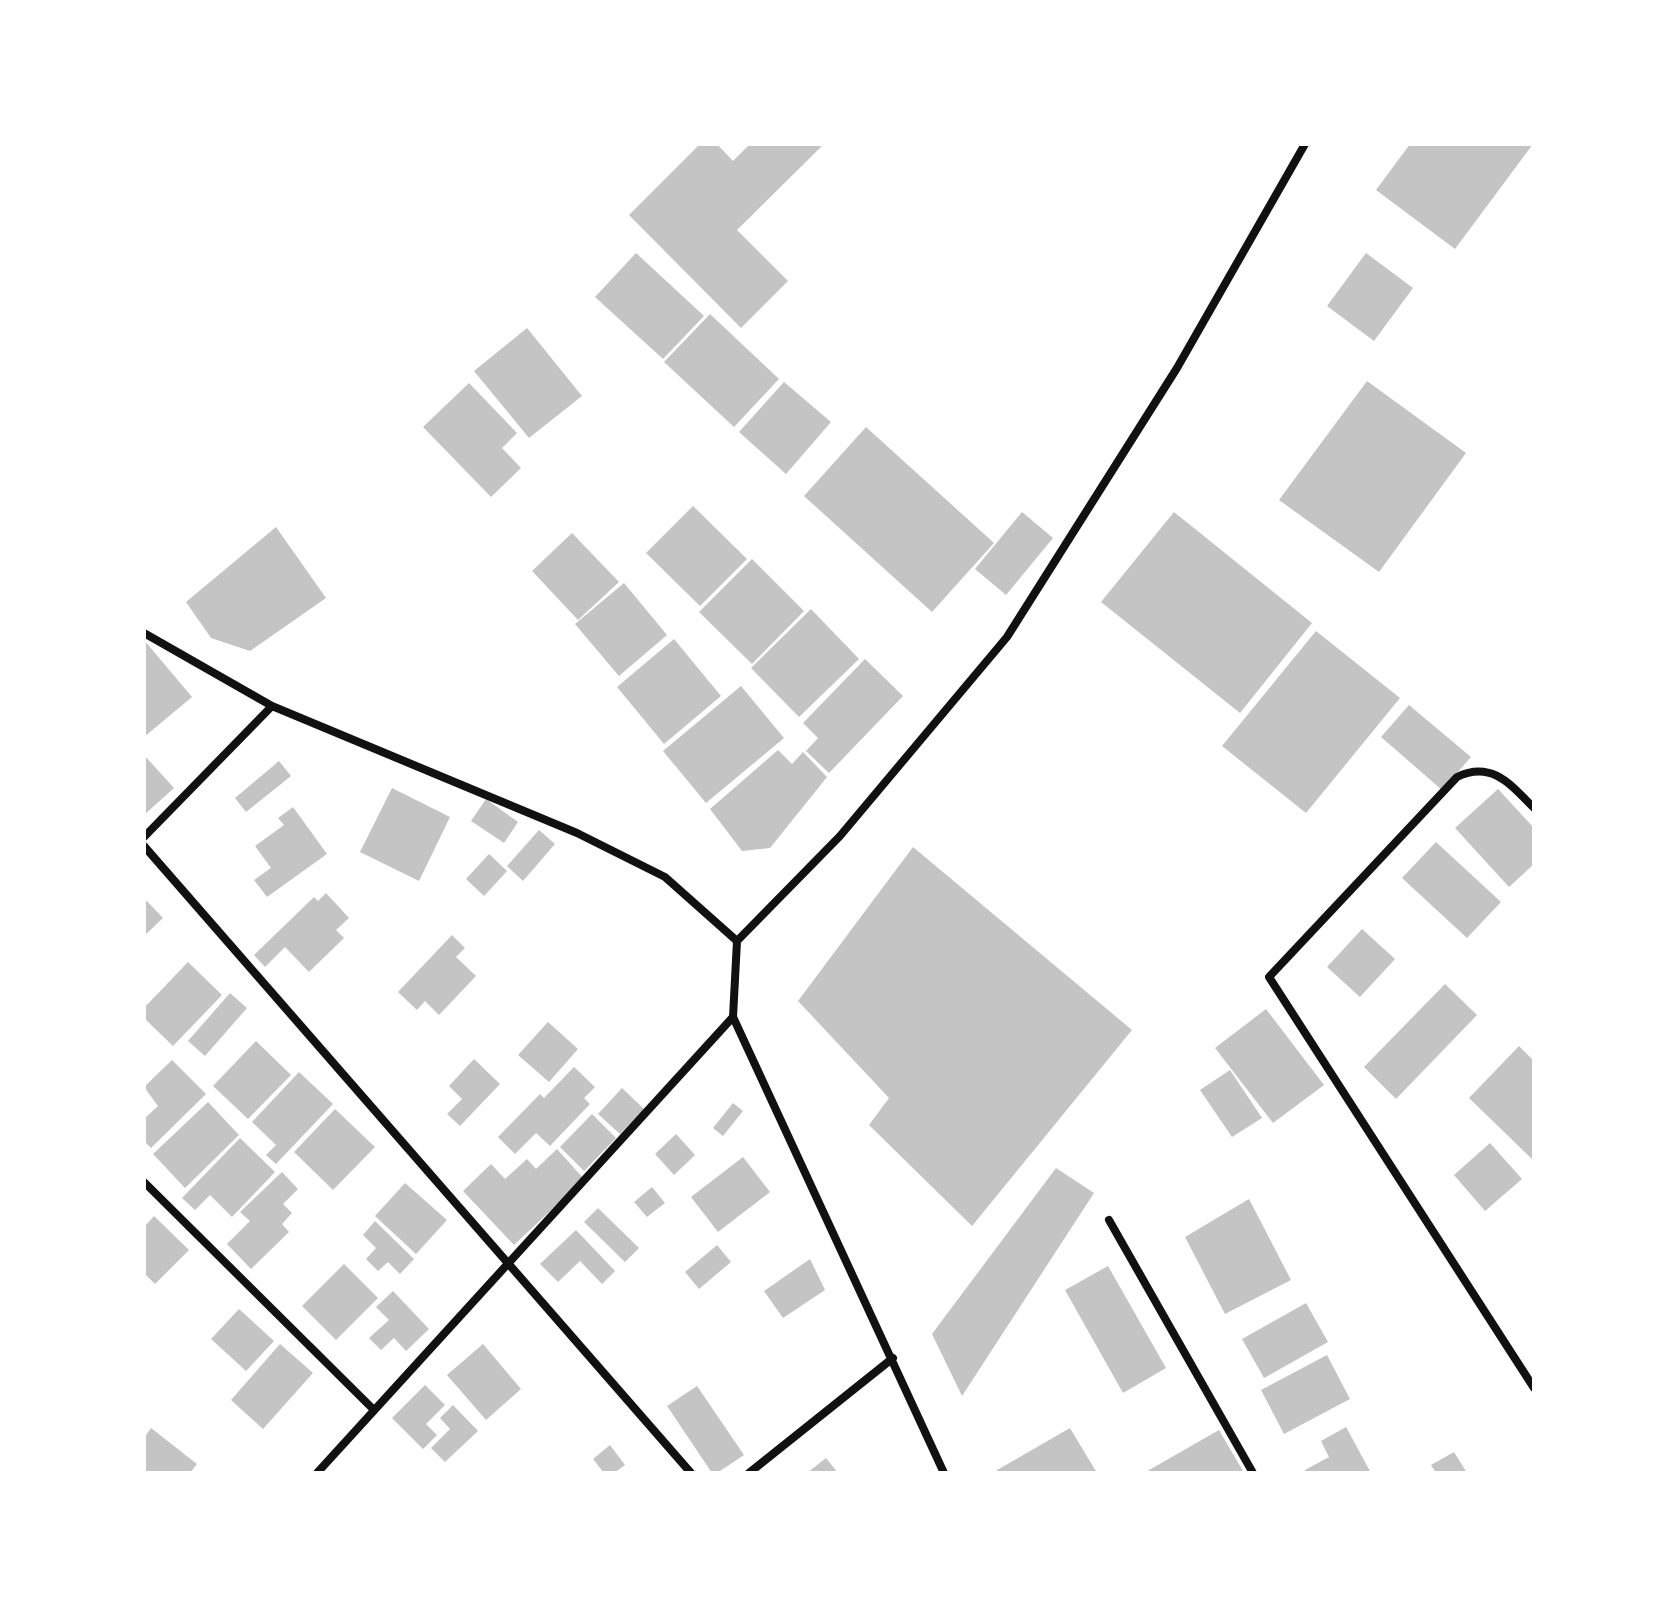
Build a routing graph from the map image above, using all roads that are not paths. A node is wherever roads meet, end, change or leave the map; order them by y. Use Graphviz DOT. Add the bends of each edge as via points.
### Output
graph roads {
  1 [pos="1305,144"];
  2 [pos="144,633"];
  3 [pos="272,706"];
  4 [pos="1534,808"];
  5 [pos="144,837"];
  6 [pos="144,846"];
  7 [pos="737,941"];
  8 [pos="733,1017"];
  9 [pos="144,1182"];
  10 [pos="1109,1220"];
  11 [pos="509,1262"];
  12 [pos="893,1358"];
  13 [pos="1534,1388"];
  14 [pos="374,1410"];
  15 [pos="317,1473"];
  16 [pos="691,1473"];
  17 [pos="750,1473"];
  18 [pos="944,1473"];
  19 [pos="1253,1473"];
  1 -- 7 [label="street" via="1177,368 1007,637 840,836"];
  2 -- 3 [label="street"];
  3 -- 5 [label="street"];
  3 -- 7 [label="street" via="577,833 665,877"];
  4 -- 13 [label="street" via="1501,774 1457,777 1269,977"];
  6 -- 11 [label="street"];
  7 -- 8 [label="street"];
  8 -- 11 [label="street"];
  8 -- 12 [label="street"];
  9 -- 14 [label="street"];
  10 -- 19 [label="street"];
  11 -- 14 [label="street"];
  11 -- 16 [label="street"];
  12 -- 17 [label="street"];
  12 -- 18 [label="street"];
  14 -- 15 [label="street"];
}
